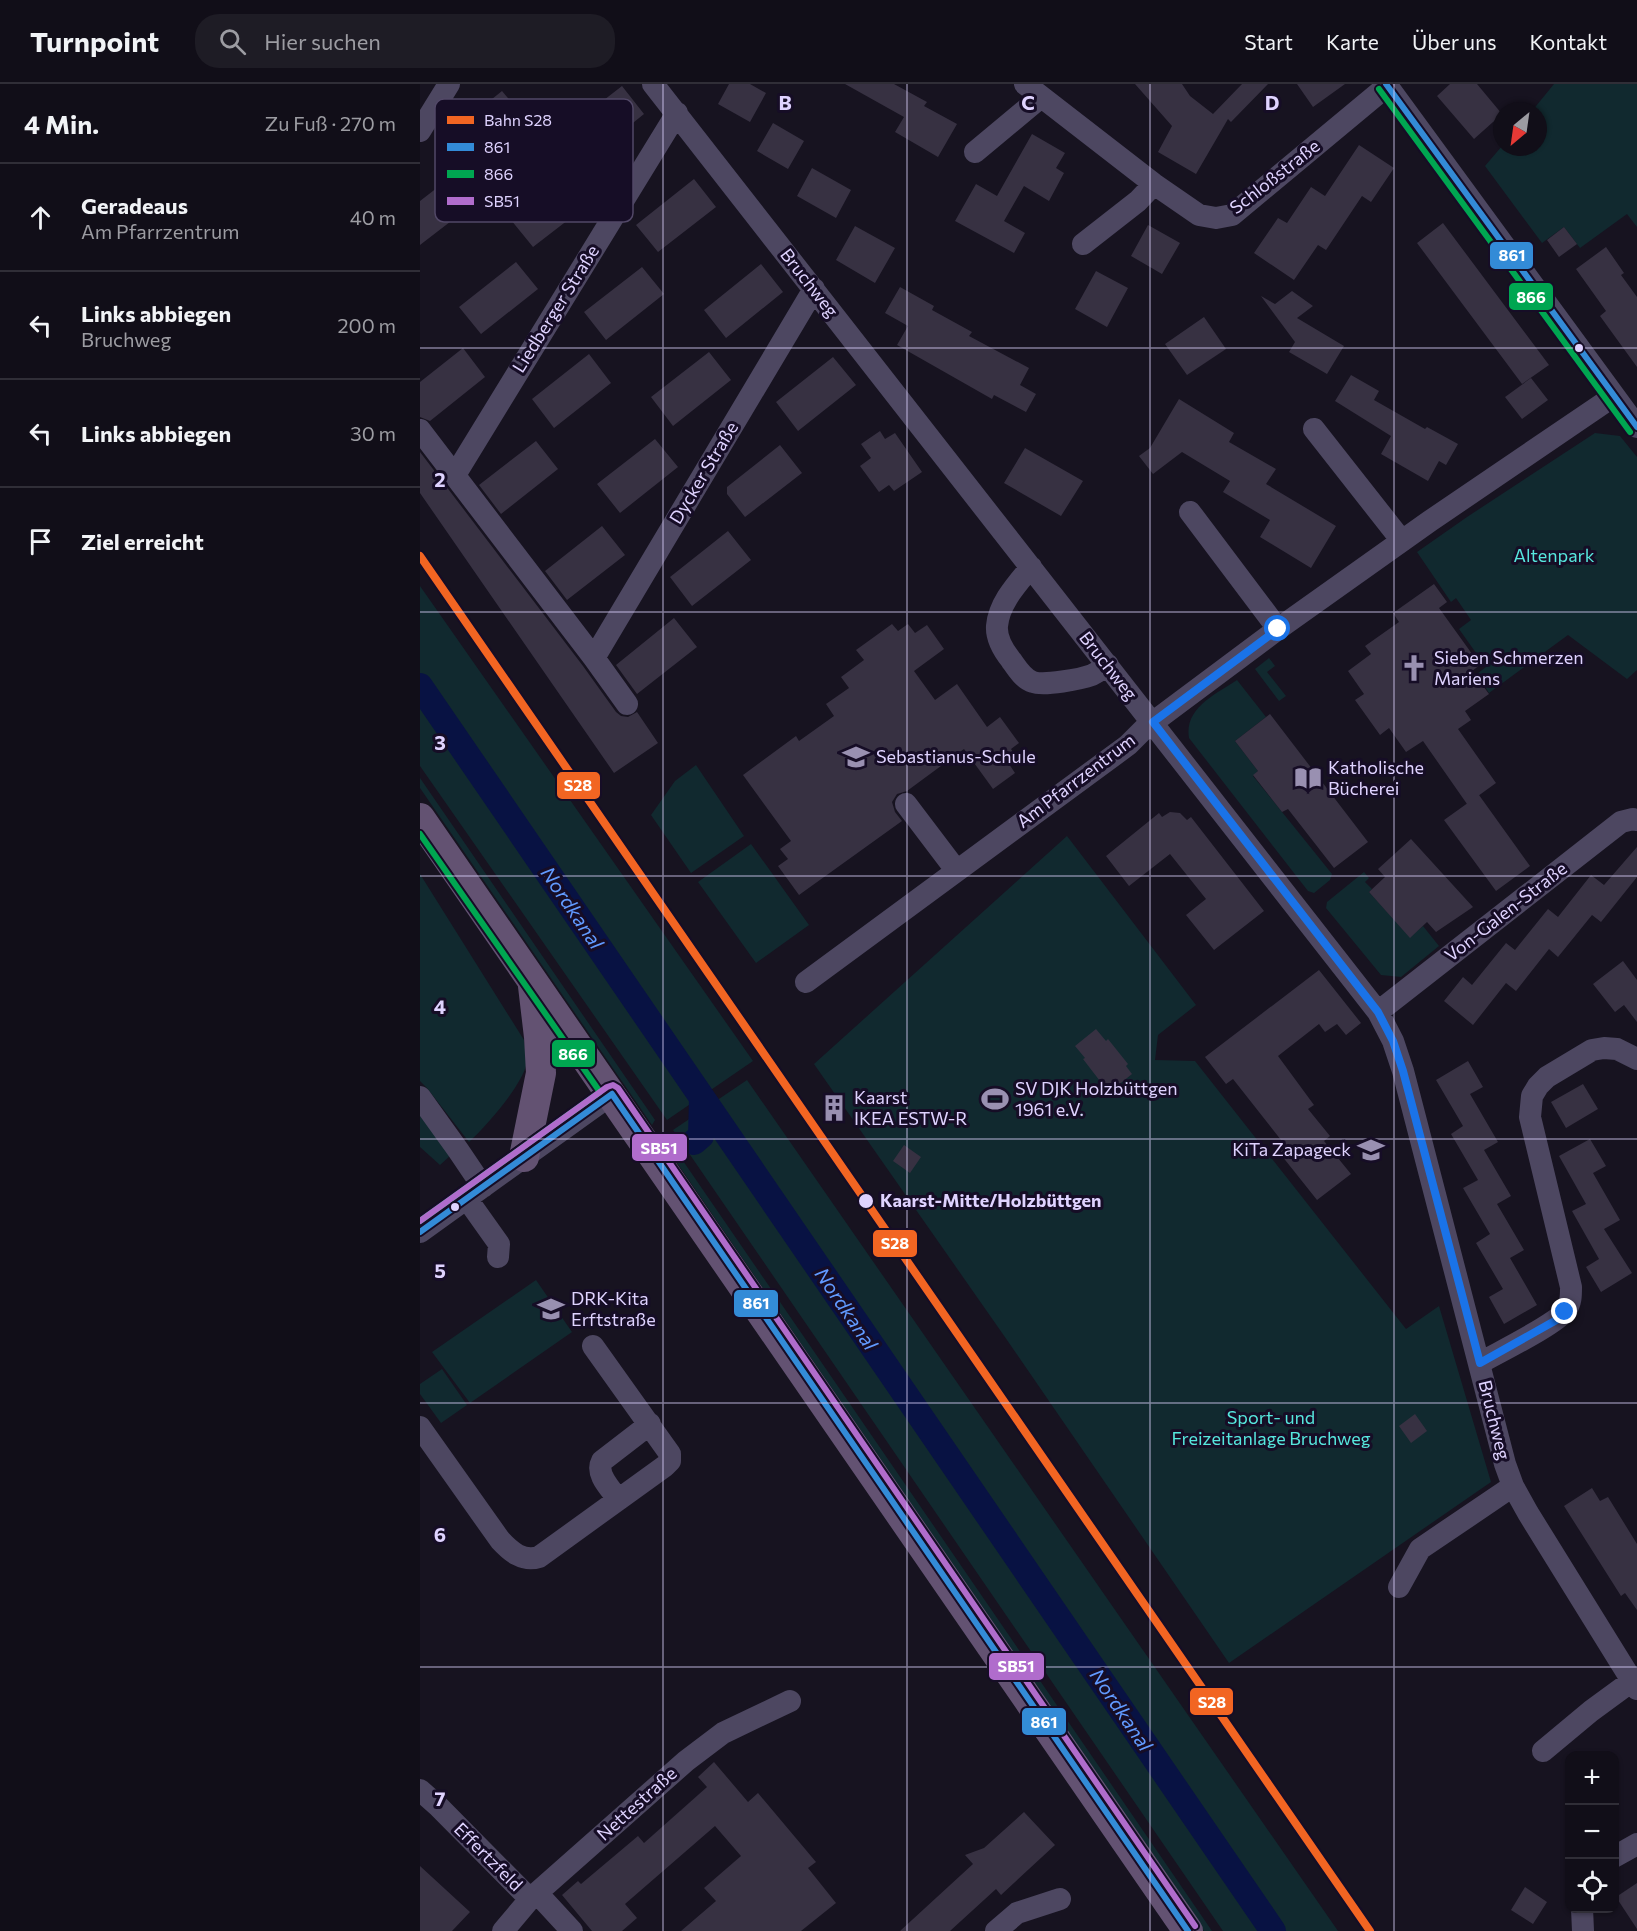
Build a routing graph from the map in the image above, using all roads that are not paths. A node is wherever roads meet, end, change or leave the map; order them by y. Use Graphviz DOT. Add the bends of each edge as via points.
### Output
graph roads {
  1 [pos="449,84"];
  2 [pos="654,84"];
  3 [pos="1387,85"];
  4 [pos="1033,91"];
  5 [pos="440,99"];
  6 [pos="435,107"];
  7 [pos="677,113"];
  8 [pos="420,131"];
  9 [pos="975,152"];
  10 [pos="1154,184"];
  11 [pos="633,185"];
  12 [pos="610,222"];
  13 [pos="1083,244"];
  14 [pos="814,289"];
  15 [pos="1614,396"];
  16 [pos="1637,426"];
  17 [pos="420,429"];
  18 [pos="1314,429"];
  19 [pos="455,475"];
  20 [pos="1191,512"];
  21 [pos="1402,541"];
  22 [pos="1031,567"];
  23 [pos="1278,629"];
  24 [pos="594,658"];
  25 [pos="1108,665"];
  26 [pos="627,704"];
  27 [pos="1153,722"];
  28 [pos="906,804"];
  29 [pos="420,818"];
  30 [pos="1637,820"];
  31 [pos="957,870"];
  32 [pos="532,980"];
  33 [pos="806,982"];
  34 [pos="1378,1012"];
  35 [pos="1637,1059"];
  36 [pos="612,1094"];
  37 [pos="420,1097"];
  38 [pos="524,1157"];
  39 [pos="475,1193"];
  40 [pos="420,1232"];
  41 [pos="498,1257"];
  42 [pos="593,1346"];
  43 [pos="1480,1363"];
  44 [pos="650,1424"];
  45 [pos="420,1427"];
  46 [pos="1513,1486"];
  47 [pos="618,1499"];
  48 [pos="1399,1587"];
  49 [pos="1635,1685"];
  50 [pos="790,1701"];
  51 [pos="1543,1751"];
  52 [pos="420,1790"];
  53 [pos="1637,1844"];
  54 [pos="1619,1854"];
  55 [pos="534,1896"];
  56 [pos="1060,1899"];
  57 [pos="1582,1913"];
  58 [pos="503,1931"];
  59 [pos="572,1931"];
  60 [pos="996,1931"];
  61 [pos="1188,1931"];
  62 [pos="1583,1931"];
  1 -- 5 [label="street"];
  2 -- 7 [label="street, Bruchweg"];
  3 -- 10 [label="street, Schloßstraße" via="1232,215 1199,215"];
  3 -- 15 [label="street"];
  4 -- 9 [label="street"];
  4 -- 10 [label="street, Schloßstraße"];
  6 -- 8 [label="street"];
  7 -- 11 [label="street, Liedberger Straße"];
  7 -- 14 [label="street, Bruchweg"];
  10 -- 13 [label="street"];
  12 -- 19 [label="street, Liedberger Straße"];
  14 -- 22 [label="street, Bruchweg"];
  14 -- 24 [label="street, Dycker Straße"];
  15 -- 16 [label="street"];
  15 -- 21 [label="street, Am Pfarrzentrum"];
  17 -- 19 [label="street"];
  18 -- 21 [label="street"];
  19 -- 24 [label="street"];
  20 -- 23 [label="street"];
  21 -- 23 [label="street, Am Pfarrzentrum"];
  22 -- 25 [label="street, Bruchweg"];
  22 -- 25 [label="street" via="1008,596 997,627 1000,642 1013,663 1026,678 1037,683 1085,677"];
  23 -- 27 [label="street, Am Pfarrzentrum"];
  24 -- 26 [label="street"];
  25 -- 27 [label="street, Bruchweg"];
  27 -- 31 [label="street, Am Pfarrzentrum" via="1128,745"];
  27 -- 34 [label="street, Bruchweg"];
  28 -- 31 [label="street"];
  29 -- 32 [label="main road"];
  30 -- 34 [label="street, Von-Galen-Straße" via="1621,822"];
  31 -- 33 [label="street, Am Pfarrzentrum"];
  32 -- 36 [label="main road"];
  32 -- 38 [label="main road" via="541,1073"];
  34 -- 43 [label="street, Bruchweg" via="1403,1071"];
  35 -- 43 [label="street" via="1617,1049 1592,1050 1547,1077 1532,1096 1530,1117 1571,1297 1560,1318"];
  36 -- 38 [label="street"];
  36 -- 61 [label="main road"];
  37 -- 39 [label="street" via="458,1150"];
  38 -- 39 [label="street"];
  39 -- 40 [label="street"];
  39 -- 41 [label="street" via="499,1244"];
  42 -- 44 [label="street"];
  43 -- 46 [label="street, Bruchweg"];
  44 -- 47 [label="street" via="599,1467"];
  44 -- 47 [label="street" via="670,1454 669,1461"];
  45 -- 47 [label="street" via="512,1553 539,1557"];
  46 -- 48 [label="street" via="1420,1549"];
  46 -- 49 [label="street, Bruchweg"];
  49 -- 51 [label="street" via="1591,1711"];
  50 -- 55 [label="street, Nettestraße" via="713,1740"];
  52 -- 55 [label="street, Effertzfeld"];
  53 -- 54 [label="street"];
  55 -- 58 [label="street, Nettestraße"];
  55 -- 59 [label="street, Effertzfeld"];
  56 -- 60 [label="street" via="1017,1913"];
  57 -- 62 [label="street"];
}
